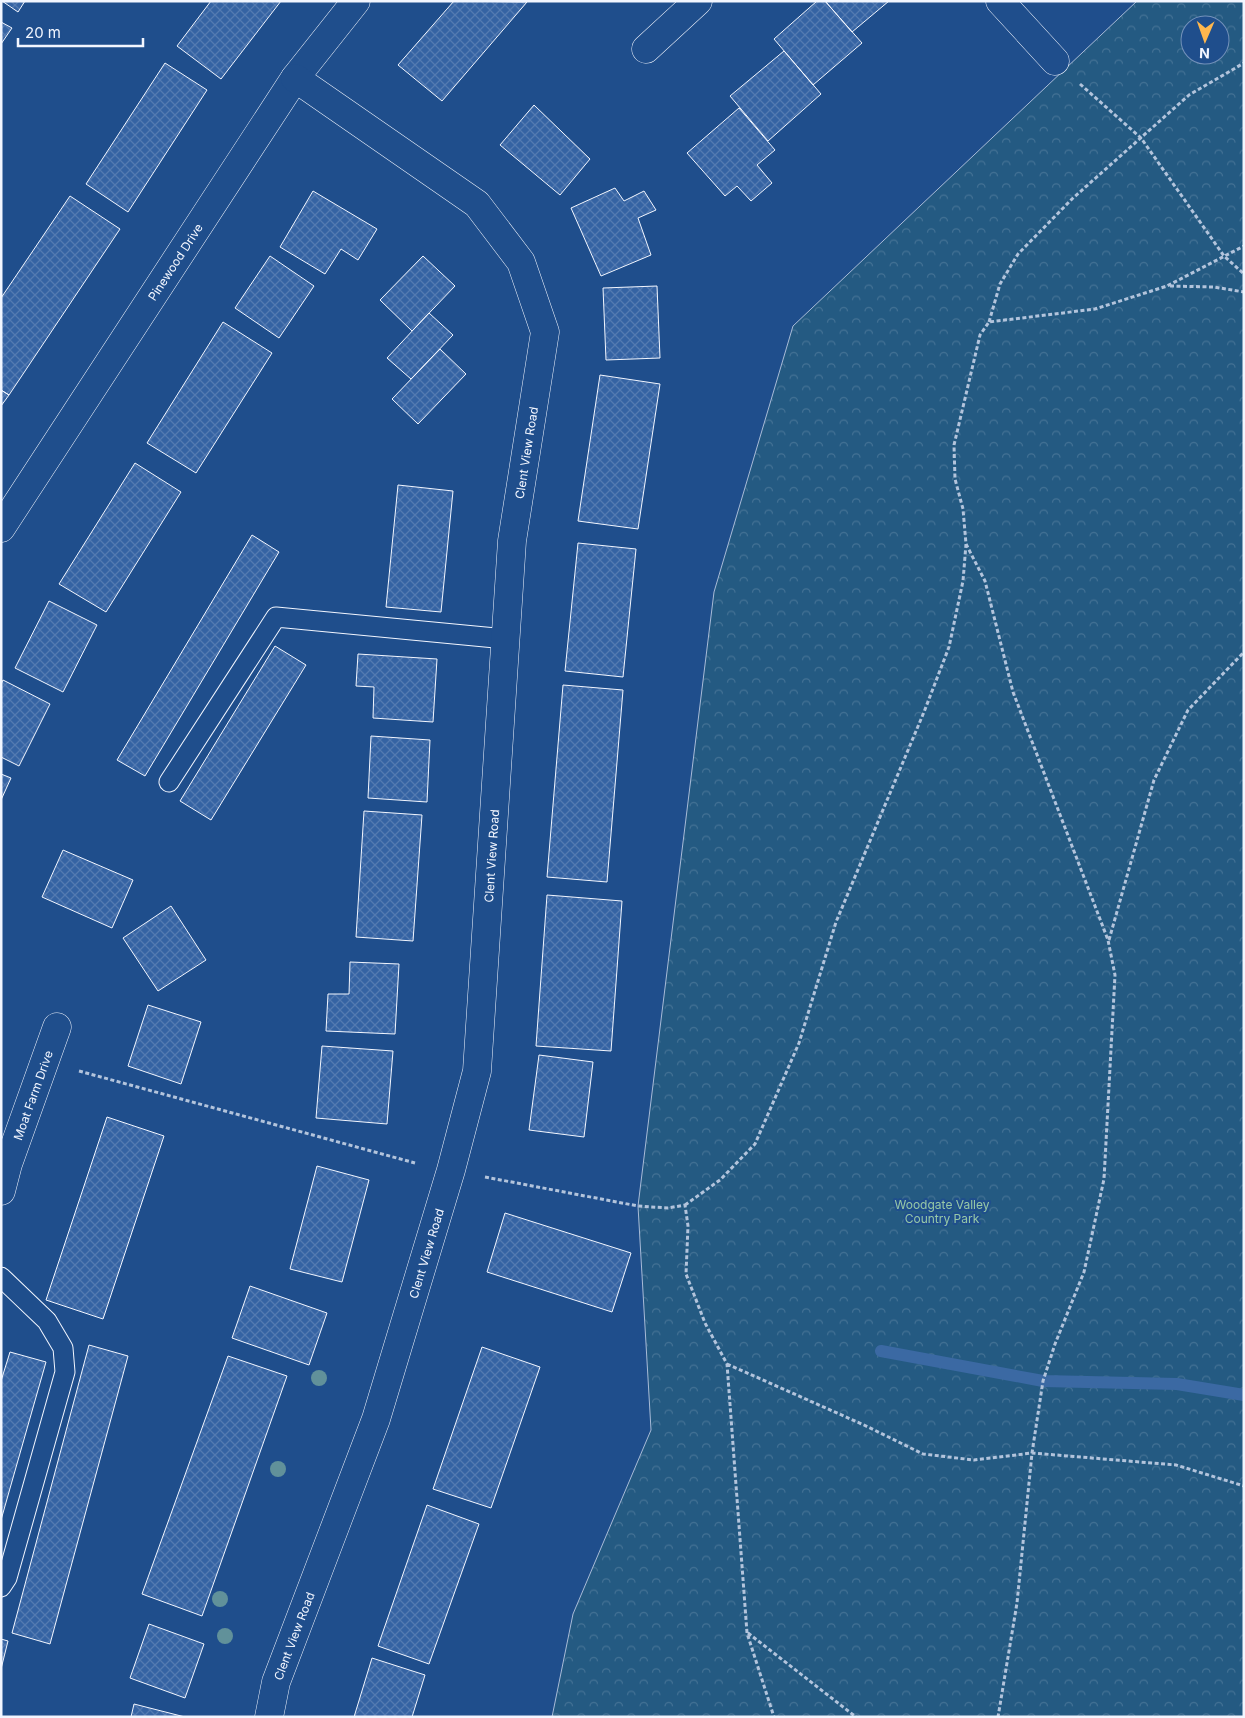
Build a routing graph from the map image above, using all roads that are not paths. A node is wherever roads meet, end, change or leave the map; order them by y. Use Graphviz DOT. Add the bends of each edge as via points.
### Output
graph roads {
  1 [pos="356,1"];
  2 [pos="698,1"];
  3 [pos="1000,1"];
  4 [pos="646,49"];
  5 [pos="1054,61"];
  6 [pos="295,78"];
  7 [pos="1,528"];
  8 [pos="506,640"];
  9 [pos="169,782"];
  10 [pos="57,1027"];
  11 [pos="5,1162"];
  12 [pos="1,1191"];
  13 [pos="1,1277"];
  14 [pos="1,1587"];
  15 [pos="269,1717"];
  1 -- 6 [label="street, Pinewood Drive"];
  2 -- 4 [label="street"];
  3 -- 5 [label="street"];
  6 -- 7 [label="street, Pinewood Drive"];
  6 -- 8 [label="street, Clent View Road" via="477,204 521,262 545,332 512,541"];
  8 -- 9 [label="lane" via="276,617"];
  8 -- 15 [label="street, Clent View Road" via="477,1071 451,1170 376,1419 276,1682"];
  10 -- 11 [label="street, Moat Farm Drive"];
  11 -- 12 [label="street, Moat Farm Drive"];
  13 -- 14 [label="lane" via="47,1322 63,1348 65,1372 7,1578"];
}
